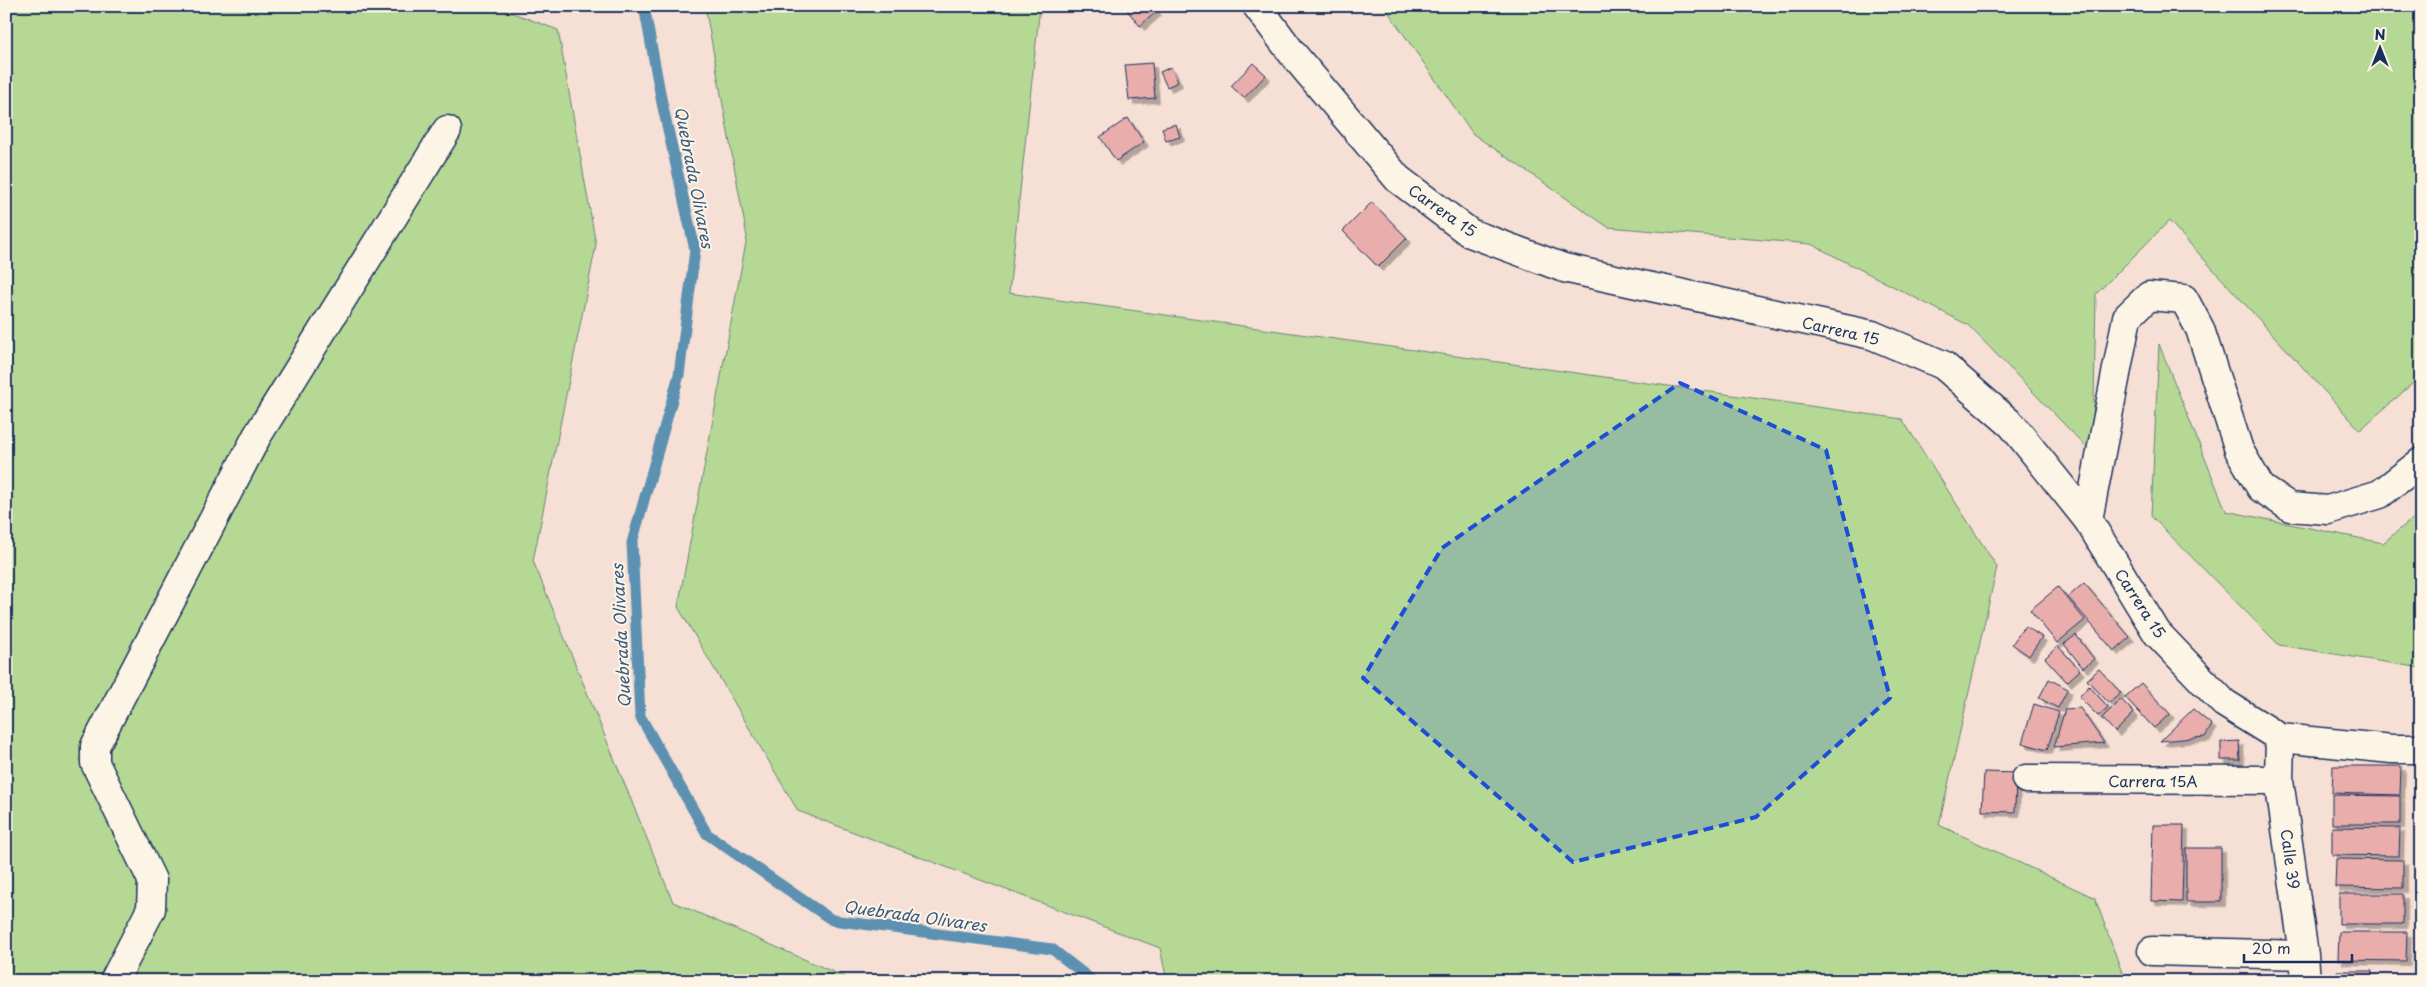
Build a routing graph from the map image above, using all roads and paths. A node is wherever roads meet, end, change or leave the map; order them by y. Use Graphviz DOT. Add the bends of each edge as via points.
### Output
graph roads {
  1 [pos="1257,6"];
  2 [pos="447,130"];
  3 [pos="2421,462"];
  4 [pos="2088,520"];
  5 [pos="2280,738"];
  6 [pos="2421,749"];
  7 [pos="2026,779"];
  8 [pos="2279,780"];
  9 [pos="2152,951"];
  10 [pos="2305,968"];
  11 [pos="114,981"];
  1 -- 4 [label="street, Carrera 15" via="1292,53 1398,178 1470,233 1564,268 1872,335 1943,365 2012,424"];
  2 -- 11 [label="street" via="257,436 95,746 95,763 152,880 151,909"];
  3 -- 4 [label="street" via="2380,494 2328,510 2290,507 2260,488 2239,450 2200,329 2184,299 2149,296 2127,317"];
  4 -- 5 [label="street, Carrera 15" via="2157,633 2224,703"];
  5 -- 6 [label="street, Carrera 15"];
  5 -- 8 [label="street, Calle 39"];
  7 -- 8 [label="street, Carrera 15A"];
  8 -- 10 [label="street, Calle 39"];
  9 -- 10 [label="street"];
}
